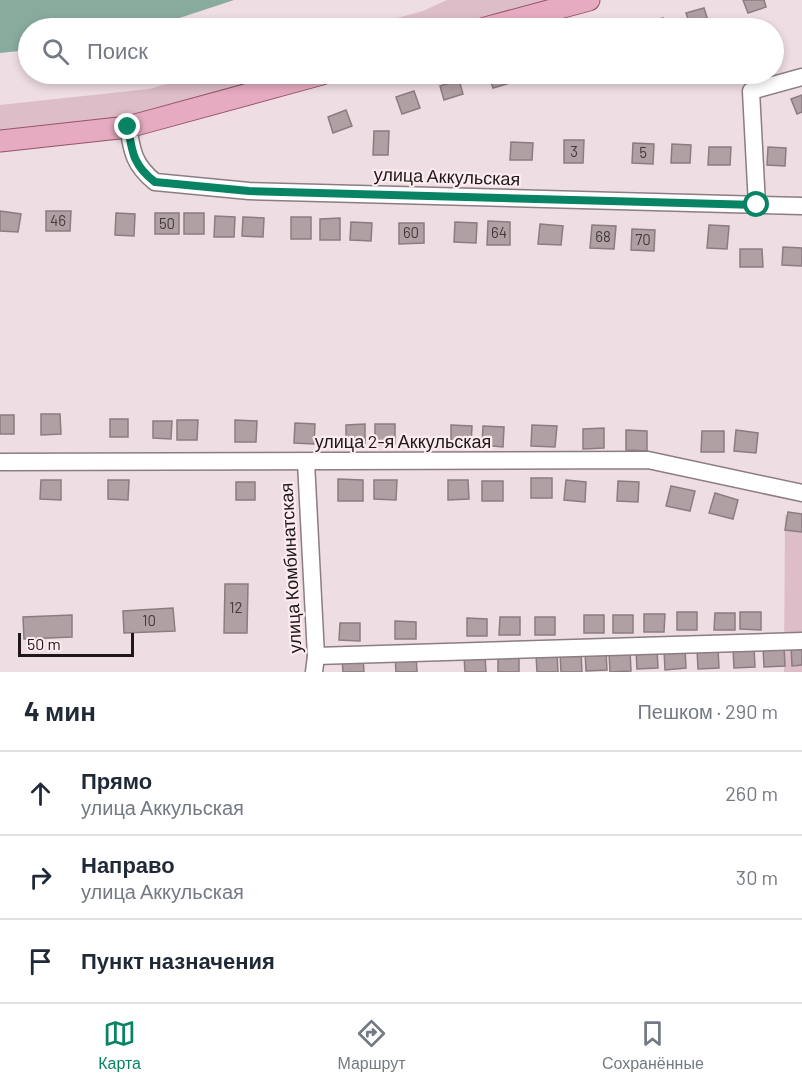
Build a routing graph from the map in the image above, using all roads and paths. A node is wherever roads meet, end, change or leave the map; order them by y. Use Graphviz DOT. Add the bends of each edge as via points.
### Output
graph roads {
  1 [pos="589,0"];
  2 [pos="522,18"];
  3 [pos="802,77"];
  4 [pos="784,82"];
  5 [pos="285,84"];
  6 [pos="776,84"];
  7 [pos="128,127"];
  8 [pos="0,141"];
  9 [pos="757,205"];
  10 [pos="802,206"];
  11 [pos="0,462"];
  12 [pos="306,462"];
  13 [pos="802,493"];
  14 [pos="802,640"];
  15 [pos="315,664"];
  1 -- 2 [label="main road"];
  3 -- 4 [label="street"];
  5 -- 7 [label="main road"];
  6 -- 9 [label="street" via="751,91"];
  7 -- 8 [label="main road"];
  7 -- 9 [label="street, улица Аккульская" via="133,157 155,182 249,191"];
  9 -- 10 [label="street, улица Аккульская"];
  11 -- 12 [label="street, улица 2-я Аккульская"];
  12 -- 13 [label="street, улица 2-я Аккульская" via="648,460"];
  12 -- 15 [label="street, улица Комбинатская"];
  14 -- 15 [label="street"];
}
